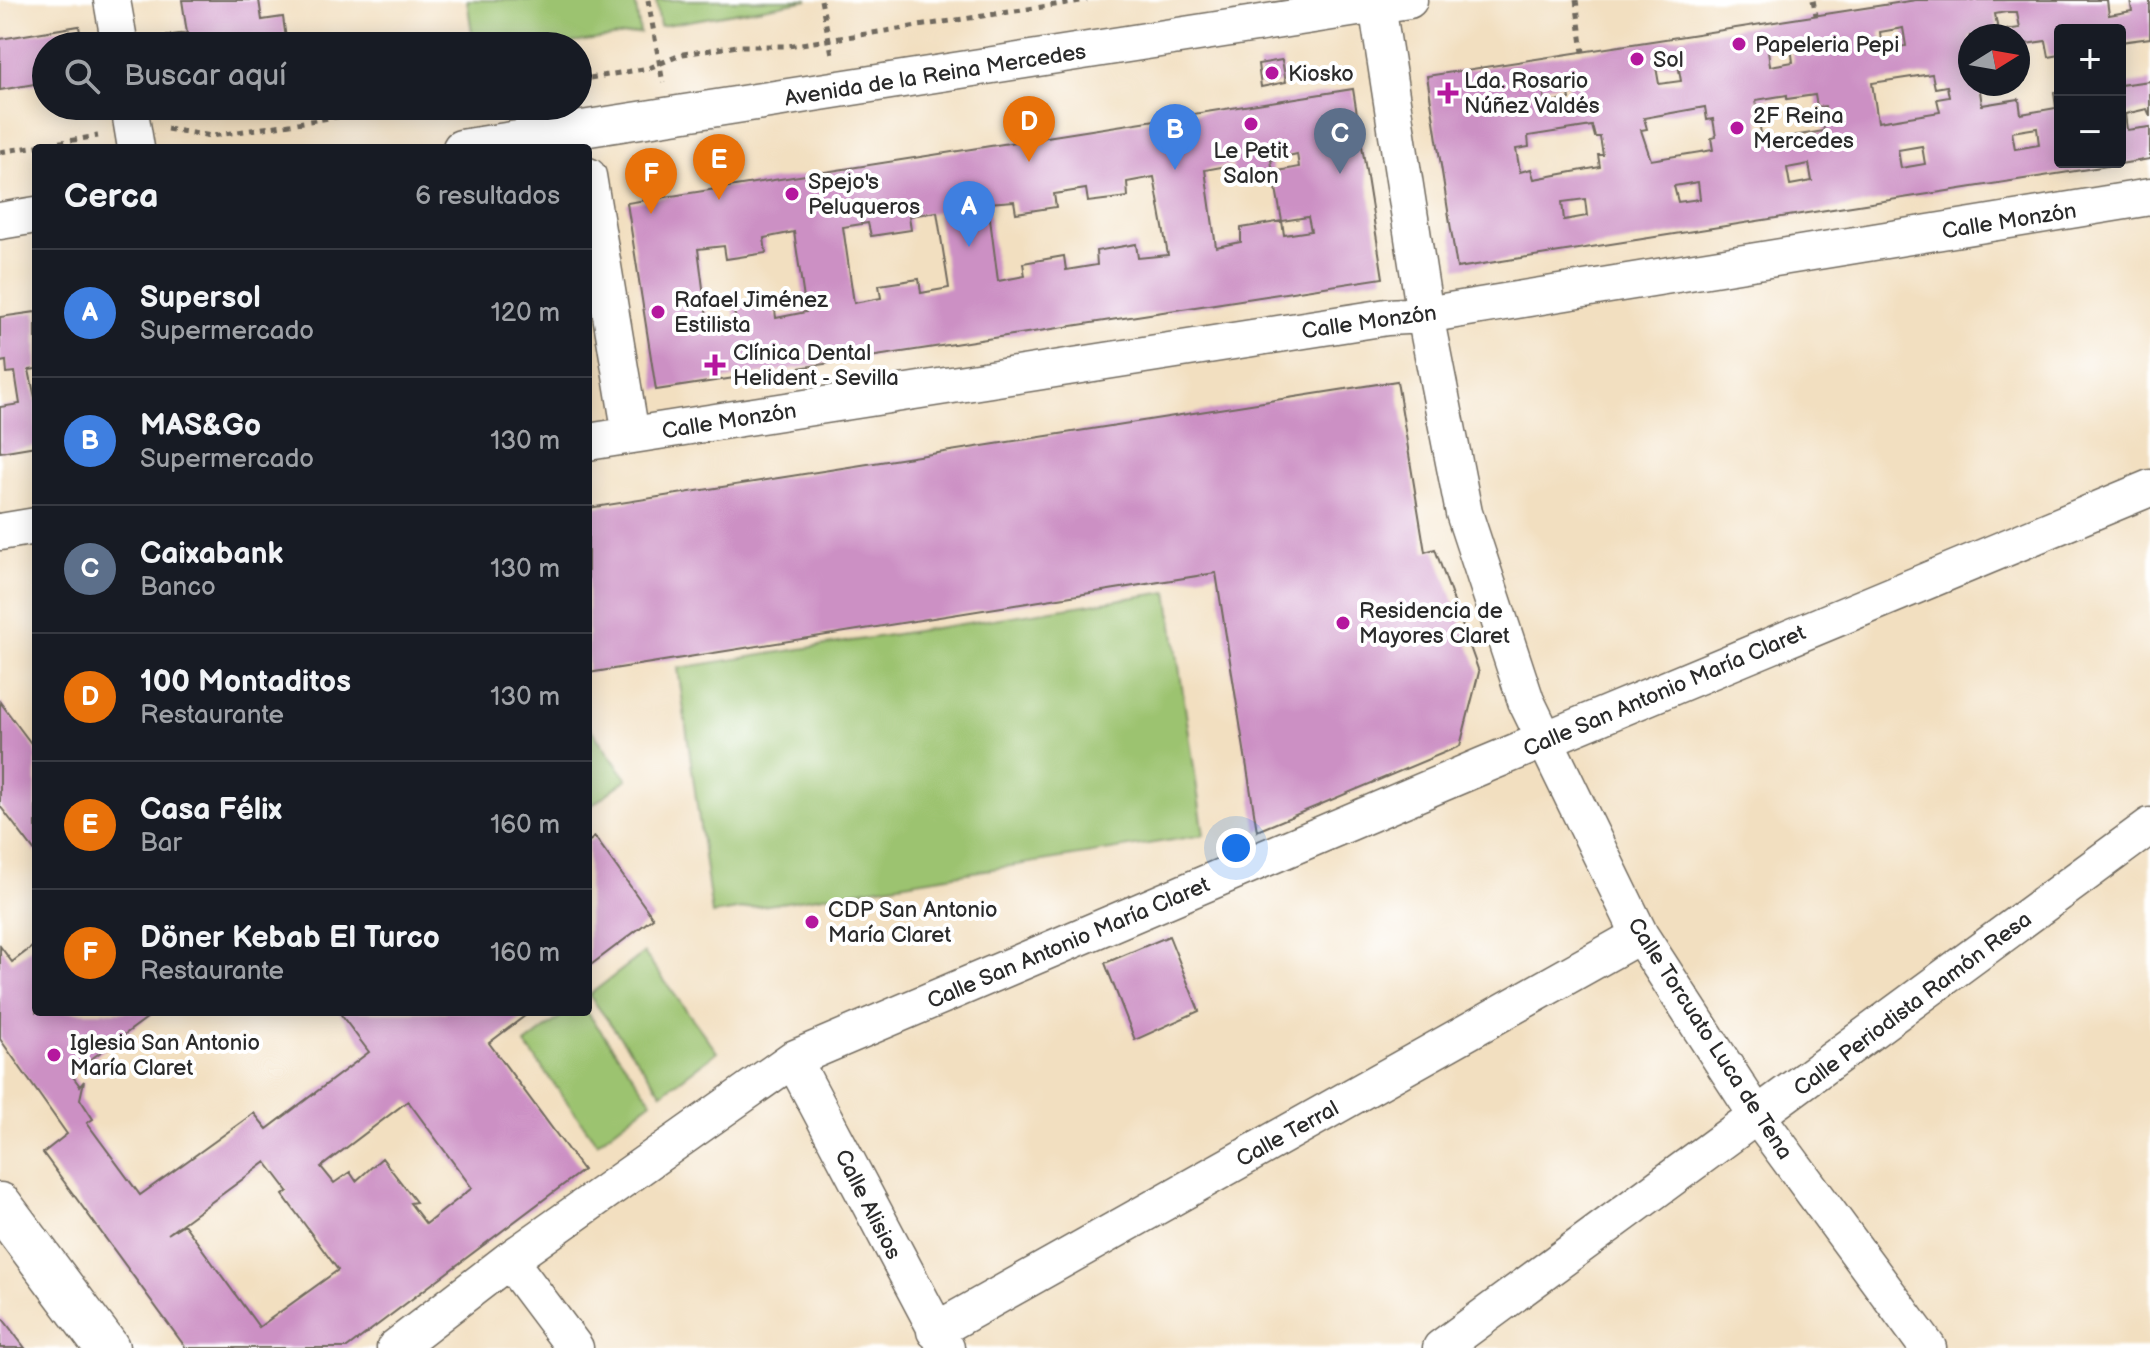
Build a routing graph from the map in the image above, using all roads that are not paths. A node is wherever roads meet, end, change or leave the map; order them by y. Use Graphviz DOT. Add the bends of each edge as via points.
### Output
graph roads {
  1 [pos="112,0"];
  2 [pos="1393,3"];
  3 [pos="118,32"];
  4 [pos="582,139"];
  5 [pos="515,144"];
  6 [pos="2150,197"];
  7 [pos="592,200"];
  8 [pos="32,216"];
  9 [pos="0,221"];
  10 [pos="1425,315"];
  11 [pos="631,435"];
  12 [pos="592,441"];
  13 [pos="2150,488"];
  14 [pos="32,527"];
  15 [pos="0,532"];
  16 [pos="1544,740"];
  17 [pos="2150,826"];
  18 [pos="1640,935"];
  19 [pos="793,1059"];
  20 [pos="1758,1117"];
  21 [pos="0,1205"];
  22 [pos="509,1260"];
  23 [pos="940,1339"];
  24 [pos="107,1348"];
  25 [pos="395,1348"];
  26 [pos="575,1348"];
  27 [pos="1441,1348"];
  28 [pos="1928,1348"];
  1 -- 3 [label="street"];
  2 -- 4 [label="street, Avenida de la Reina Mercedes" via="669,115"];
  2 -- 10 [label="street, Calle Torcuato Luca de Tena"];
  4 -- 5 [label="street, Avenida de la Reina Mercedes"];
  6 -- 10 [label="street, Calle Monzón"];
  7 -- 11 [label="street"];
  8 -- 9 [label="street"];
  10 -- 11 [label="street, Calle Monzón"];
  10 -- 16 [label="street, Calle Torcuato Luca de Tena" via="1464,513 1526,701"];
  11 -- 12 [label="street, Calle Monzón"];
  13 -- 16 [label="street, Calle San Antonio María Claret"];
  14 -- 15 [label="street"];
  16 -- 18 [label="street, Calle Torcuato Luca de Tena"];
  16 -- 19 [label="street, Calle San Antonio María Claret"];
  17 -- 20 [label="street, Calle Periodista Ramón Resa"];
  18 -- 20 [label="street, Calle Torcuato Luca de Tena"];
  18 -- 23 [label="street, Calle Terral"];
  19 -- 22 [label="street, Calle San Antonio María Claret"];
  19 -- 23 [label="street, Calle Alisios"];
  20 -- 27 [label="street, Calle Periodista Ramón Resa"];
  20 -- 28 [label="street, Calle Torcuato Luca de Tena"];
  21 -- 24 [label="street"];
  22 -- 25 [label="street, Calle San Antonio María Claret"];
  22 -- 26 [label="street"];
}
